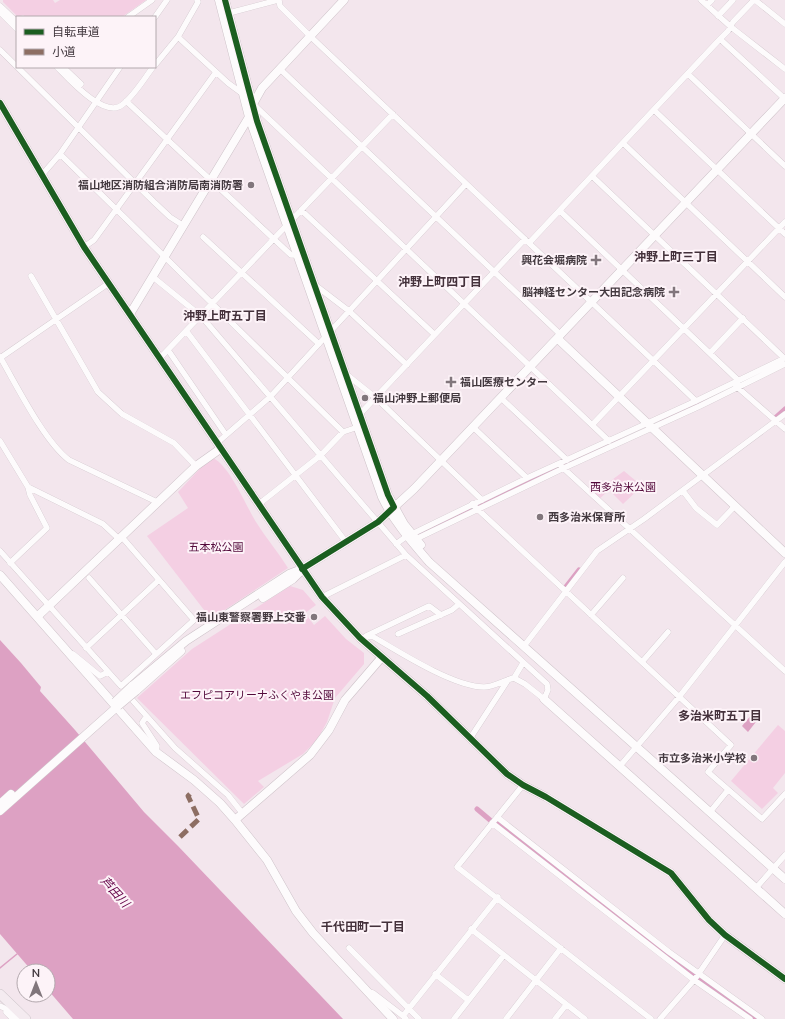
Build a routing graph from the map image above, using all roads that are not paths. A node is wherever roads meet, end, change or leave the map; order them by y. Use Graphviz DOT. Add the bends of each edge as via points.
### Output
graph roads {
  1 [pos="152,0"];
  2 [pos="167,0"];
  3 [pos="197,0"];
  4 [pos="219,0"];
  5 [pos="225,0"];
  6 [pos="279,0"];
  7 [pos="344,0"];
  8 [pos="701,0"];
  9 [pos="712,0"];
  10 [pos="733,0"];
  11 [pos="754,0"];
  12 [pos="707,5"];
  13 [pos="0,6"];
  14 [pos="0,12"];
  15 [pos="229,13"];
  16 [pos="129,16"];
  17 [pos="156,16"];
  18 [pos="718,16"];
  19 [pos="16,21"];
  20 [pos="785,24"];
  21 [pos="16,27"];
  22 [pos="731,27"];
  23 [pos="310,36"];
  24 [pos="178,37"];
  25 [pos="720,39"];
  26 [pos="0,50"];
  27 [pos="156,64"];
  28 [pos="16,66"];
  29 [pos="18,68"];
  30 [pos="58,68"];
  31 [pos="64,68"];
  32 [pos="119,68"];
  33 [pos="152,68"];
  34 [pos="280,69"];
  35 [pos="785,69"];
  36 [pos="216,72"];
  37 [pos="688,74"];
  38 [pos="78,87"];
  39 [pos="244,94"];
  40 [pos="785,98"];
  41 [pos="126,100"];
  42 [pos="95,103"];
  43 [pos="253,104"];
  44 [pos="1,107"];
  45 [pos="654,110"];
  46 [pos="393,114"];
  47 [pos="249,117"];
  48 [pos="78,128"];
  49 [pos="751,134"];
  50 [pos="167,138"];
  51 [pos="623,144"];
  52 [pos="362,146"];
  53 [pos="60,154"];
  54 [pos="785,166"];
  55 [pos="717,169"];
  56 [pos="41,176"];
  57 [pos="592,176"];
  58 [pos="331,178"];
  59 [pos="212,181"];
  60 [pos="135,183"];
  61 [pos="466,184"];
  62 [pos="686,203"];
  63 [pos="116,208"];
  64 [pos="301,210"];
  65 [pos="560,211"];
  66 [pos="436,216"];
  67 [pos="785,222"];
  68 [pos="289,223"];
  69 [pos="184,226"];
  70 [pos="779,228"];
  71 [pos="785,234"];
  72 [pos="655,236"];
  73 [pos="203,237"];
  74 [pos="274,240"];
  75 [pos="527,241"];
  76 [pos="84,247"];
  77 [pos="406,249"];
  78 [pos="297,255"];
  79 [pos="165,257"];
  80 [pos="748,261"];
  81 [pos="622,270"];
  82 [pos="494,271"];
  83 [pos="242,273"];
  84 [pos="32,276"];
  85 [pos="153,277"];
  86 [pos="377,281"];
  87 [pos="109,283"];
  88 [pos="313,283"];
  89 [pos="717,294"];
  90 [pos="785,296"];
  91 [pos="591,302"];
  92 [pos="213,304"];
  93 [pos="464,304"];
  94 [pos="349,311"];
  95 [pos="130,314"];
  96 [pos="202,316"];
  97 [pos="743,318"];
  98 [pos="56,320"];
  99 [pos="684,328"];
  100 [pos="187,332"];
  101 [pos="328,333"];
  102 [pos="434,334"];
  103 [pos="559,337"];
  104 [pos="319,344"];
  105 [pos="168,350"];
  106 [pos="711,352"];
  107 [pos="0,357"];
  108 [pos="160,358"];
  109 [pos="785,360"];
  110 [pos="653,361"];
  111 [pos="407,365"];
  112 [pos="530,368"];
  113 [pos="345,374"];
  114 [pos="288,378"];
  115 [pos="736,385"];
  116 [pos="270,397"];
  117 [pos="620,397"];
  118 [pos="376,398"];
  119 [pos="501,398"];
  120 [pos="698,404"];
  121 [pos="360,414"];
  122 [pos="785,414"];
  123 [pos="250,415"];
  124 [pos="777,422"];
  125 [pos="592,426"];
  126 [pos="650,426"];
  127 [pos="358,427"];
  128 [pos="474,428"];
  129 [pos="785,429"];
  130 [pos="343,432"];
  131 [pos="226,435"];
  132 [pos="0,441"];
  133 [pos="611,443"];
  134 [pos="219,446"];
  135 [pos="6,450"];
  136 [pos="0,455"];
  137 [pos="321,455"];
  138 [pos="443,460"];
  139 [pos="567,460"];
  140 [pos="196,466"];
  141 [pos="561,466"];
  142 [pos="295,476"];
  143 [pos="704,476"];
  144 [pos="527,478"];
  145 [pos="28,487"];
  146 [pos="683,491"];
  147 [pos="482,500"];
  148 [pos="157,502"];
  149 [pos="259,504"];
  150 [pos="735,506"];
  151 [pos="475,507"];
  152 [pos="392,509"];
  153 [pos="378,522"];
  154 [pos="629,530"];
  155 [pos="412,537"];
  156 [pos="120,538"];
  157 [pos="346,542"];
  158 [pos="396,544"];
  159 [pos="0,551"];
  160 [pos="785,553"];
  161 [pos="406,555"];
  162 [pos="10,562"];
  163 [pos="785,562"];
  164 [pos="302,569"];
  165 [pos="0,575"];
  166 [pos="89,578"];
  167 [pos="623,578"];
  168 [pos="158,580"];
  169 [pos="566,592"];
  170 [pos="322,597"];
  171 [pos="459,604"];
  172 [pos="48,606"];
  173 [pos="121,615"];
  174 [pos="441,615"];
  175 [pos="590,615"];
  176 [pos="38,616"];
  177 [pos="735,625"];
  178 [pos="668,632"];
  179 [pos="398,634"];
  180 [pos="360,638"];
  181 [pos="524,646"];
  182 [pos="62,647"];
  183 [pos="86,648"];
  184 [pos="392,648"];
  185 [pos="156,654"];
  186 [pos="382,657"];
  187 [pos="642,662"];
  188 [pos="523,663"];
  189 [pos="785,671"];
  190 [pos="108,672"];
  191 [pos="511,679"];
  192 [pos="121,686"];
  193 [pos="679,697"];
  194 [pos="544,699"];
  195 [pos="114,706"];
  196 [pos="146,717"];
  197 [pos="471,738"];
  198 [pos="637,746"];
  199 [pos="156,752"];
  200 [pos="620,766"];
  201 [pos="523,785"];
  202 [pos="728,790"];
  203 [pos="785,795"];
  204 [pos="0,804"];
  205 [pos="0,811"];
  206 [pos="710,812"];
  207 [pos="243,814"];
  208 [pos="497,817"];
  209 [pos="235,820"];
  210 [pos="492,824"];
  211 [pos="785,855"];
  212 [pos="774,869"];
  213 [pos="785,879"];
  214 [pos="756,888"];
  215 [pos="498,897"];
  216 [pos="785,914"];
  217 [pos="471,929"];
  218 [pos="725,935"];
  219 [pos="349,948"];
  220 [pos="561,948"];
  221 [pos="504,955"];
  222 [pos="435,974"];
  223 [pos="696,977"];
  224 [pos="785,979"];
  225 [pos="536,981"];
  226 [pos="367,992"];
  227 [pos="0,994"];
  228 [pos="468,1000"];
  229 [pos="566,1005"];
  230 [pos="0,1006"];
  231 [pos="409,1009"];
  232 [pos="405,1017"];
  233 [pos="13,1019"];
  234 [pos="18,1019"];
  235 [pos="26,1019"];
  236 [pos="393,1019"];
  237 [pos="419,1019"];
  238 [pos="454,1019"];
  239 [pos="506,1019"];
  240 [pos="555,1019"];
  241 [pos="585,1019"];
  242 [pos="651,1019"];
  243 [pos="660,1019"];
  244 [pos="750,1019"];
  245 [pos="762,1019"];
  1 -- 16 [label="street"];
  2 -- 17 [label="street"];
  3 -- 24 [label="street"];
  4 -- 39 [label="street"];
  5 -- 15 [label="street"];
  6 -- 15 [label="street"];
  6 -- 23 [label="street" via="280,6"];
  7 -- 23 [label="street"];
  8 -- 12 [label="street"];
  9 -- 12 [label="street"];
  10 -- 18 [label="street"];
  11 -- 20 [label="street"];
  11 -- 22 [label="street"];
  12 -- 18 [label="street"];
  13 -- 19 [label="street"];
  14 -- 21 [label="street"];
  15 -- 43 [label="street"];
  18 -- 22 [label="street"];
  22 -- 25 [label="street"];
  22 -- 35 [label="street"];
  23 -- 34 [label="street"];
  23 -- 46 [label="street"];
  24 -- 27 [label="street"];
  24 -- 36 [label="street"];
  25 -- 37 [label="street"];
  25 -- 40 [label="street"];
  26 -- 28 [label="street"];
  29 -- 48 [label="street"];
  30 -- 38 [label="street"];
  31 -- 38 [label="street" via="81,84"];
  32 -- 42 [label="street"];
  33 -- 41 [label="street"];
  34 -- 43 [label="street" via="262,88"];
  34 -- 52 [label="street"];
  36 -- 39 [label="street"];
  36 -- 50 [label="street"];
  37 -- 45 [label="street"];
  37 -- 49 [label="street"];
  38 -- 42 [label="street"];
  39 -- 43 [label="street"];
  39 -- 47 [label="street"];
  40 -- 49 [label="street"];
  41 -- 42 [label="street" via="116,108"];
  41 -- 50 [label="street"];
  42 -- 48 [label="street"];
  43 -- 47 [label="street"];
  43 -- 58 [label="street"];
  43 -- 68 [label="street"];
  44 -- 56 [label="street"];
  45 -- 51 [label="street"];
  45 -- 55 [label="street"];
  46 -- 52 [label="street"];
  46 -- 61 [label="street"];
  47 -- 59 [label="street"];
  47 -- 68 [label="street"];
  48 -- 53 [label="street"];
  48 -- 60 [label="street"];
  49 -- 54 [label="street"];
  49 -- 55 [label="street"];
  50 -- 59 [label="street"];
  50 -- 60 [label="street"];
  51 -- 57 [label="street"];
  51 -- 62 [label="street"];
  52 -- 58 [label="street"];
  52 -- 66 [label="street"];
  53 -- 56 [label="street"];
  53 -- 63 [label="street"];
  55 -- 62 [label="street"];
  55 -- 70 [label="street"];
  56 -- 76 [label="street"];
  57 -- 65 [label="street"];
  57 -- 72 [label="street"];
  58 -- 64 [label="street"];
  58 -- 77 [label="street"];
  59 -- 69 [label="street"];
  59 -- 74 [label="street"];
  60 -- 63 [label="street"];
  60 -- 69 [label="street" via="170,217"];
  61 -- 66 [label="street"];
  61 -- 75 [label="street"];
  62 -- 72 [label="street"];
  62 -- 80 [label="street"];
  63 -- 76 [label="street" via="94,240"];
  63 -- 79 [label="street"];
  64 -- 68 [label="street"];
  64 -- 86 [label="street"];
  65 -- 75 [label="street"];
  65 -- 81 [label="street"];
  66 -- 77 [label="street"];
  66 -- 82 [label="street"];
  67 -- 70 [label="street"];
  68 -- 74 [label="street"];
  68 -- 78 [label="street"];
  68 -- 88 [label="street"];
  69 -- 79 [label="street"];
  70 -- 71 [label="street"];
  70 -- 80 [label="street"];
  72 -- 81 [label="street"];
  72 -- 89 [label="street"];
  73 -- 83 [label="street"];
  74 -- 78 [label="street" via="291,255"];
  74 -- 83 [label="street"];
  75 -- 82 [label="street"];
  75 -- 91 [label="street"];
  76 -- 87 [label="street"];
  77 -- 86 [label="street"];
  77 -- 93 [label="street"];
  78 -- 101 [label="street"];
  79 -- 85 [label="street"];
  79 -- 92 [label="street"];
  80 -- 89 [label="street"];
  80 -- 90 [label="street"];
  81 -- 91 [label="street"];
  81 -- 99 [label="street"];
  82 -- 93 [label="street"];
  82 -- 103 [label="street"];
  83 -- 92 [label="street"];
  83 -- 104 [label="street"];
  84 -- 98 [label="street"];
  85 -- 95 [label="street"];
  85 -- 96 [label="street"];
  86 -- 94 [label="street"];
  86 -- 102 [label="street"];
  87 -- 95 [label="street"];
  87 -- 98 [label="street"];
  88 -- 94 [label="street"];
  88 -- 101 [label="street"];
  89 -- 97 [label="street"];
  89 -- 99 [label="street"];
  91 -- 103 [label="street"];
  91 -- 110 [label="street"];
  92 -- 96 [label="street"];
  92 -- 114 [label="street"];
  93 -- 102 [label="street"];
  93 -- 112 [label="street"];
  94 -- 101 [label="street"];
  94 -- 111 [label="street"];
  95 -- 108 [label="street"];
  96 -- 100 [label="street"];
  96 -- 116 [label="street"];
  97 -- 106 [label="street"];
  97 -- 109 [label="street"];
  98 -- 107 [label="street"];
  98 -- 140 [label="street" via="98,392 110,405 174,443"];
  99 -- 106 [label="street"];
  99 -- 110 [label="street"];
  100 -- 105 [label="street"];
  100 -- 123 [label="street"];
  101 -- 104 [label="street"];
  101 -- 113 [label="street"];
  101 -- 127 [label="street"];
  102 -- 111 [label="street"];
  103 -- 112 [label="street"];
  103 -- 117 [label="street"];
  104 -- 114 [label="street"];
  105 -- 108 [label="street"];
  105 -- 131 [label="street"];
  106 -- 115 [label="street"];
  107 -- 148 [label="street" via="49,440 61,454"];
  108 -- 134 [label="street"];
  109 -- 115 [label="street"];
  110 -- 117 [label="street"];
  110 -- 120 [label="street"];
  111 -- 118 [label="street"];
  112 -- 119 [label="street"];
  112 -- 125 [label="street"];
  113 -- 118 [label="street"];
  113 -- 121 [label="street"];
  114 -- 116 [label="street"];
  114 -- 130 [label="street"];
  115 -- 120 [label="street"];
  115 -- 124 [label="street"];
  116 -- 123 [label="street"];
  116 -- 137 [label="street"];
  117 -- 125 [label="street"];
  117 -- 126 [label="street"];
  118 -- 121 [label="street"];
  118 -- 138 [label="street"];
  119 -- 128 [label="street"];
  119 -- 139 [label="street"];
  120 -- 126 [label="street"];
  121 -- 152 [label="street"];
  122 -- 124 [label="street"];
  123 -- 131 [label="street"];
  123 -- 142 [label="street"];
  124 -- 129 [label="street"];
  124 -- 143 [label="street"];
  125 -- 133 [label="street"];
  126 -- 133 [label="street"];
  126 -- 143 [label="street"];
  127 -- 130 [label="street"];
  127 -- 152 [label="street"];
  128 -- 138 [label="street"];
  128 -- 144 [label="street"];
  130 -- 137 [label="street"];
  131 -- 134 [label="street"];
  132 -- 135 [label="street"];
  133 -- 139 [label="street"];
  133 -- 141 [label="street"];
  134 -- 140 [label="street"];
  134 -- 149 [label="street"];
  135 -- 136 [label="street"];
  135 -- 145 [label="street"];
  137 -- 142 [label="street"];
  137 -- 153 [label="street"];
  138 -- 147 [label="street"];
  138 -- 152 [label="street"];
  139 -- 141 [label="street"];
  140 -- 148 [label="street"];
  141 -- 144 [label="street"];
  141 -- 151 [label="street"];
  141 -- 154 [label="street"];
  142 -- 149 [label="street"];
  142 -- 157 [label="street"];
  143 -- 146 [label="street"];
  143 -- 150 [label="street"];
  144 -- 147 [label="street"];
  145 -- 156 [label="street" via="103,524"];
  145 -- 162 [label="street" via="48,528"];
  146 -- 150 [label="street" via="696,508 717,525"];
  146 -- 154 [label="street"];
  147 -- 151 [label="street"];
  148 -- 156 [label="street"];
  149 -- 164 [label="street"];
  150 -- 160 [label="street"];
  151 -- 155 [label="street"];
  151 -- 169 [label="street"];
  152 -- 153 [label="street"];
  152 -- 155 [label="street"];
  153 -- 157 [label="street"];
  153 -- 158 [label="street"];
  154 -- 169 [label="street" via="596,551"];
  154 -- 177 [label="street"];
  155 -- 158 [label="street"];
  155 -- 181 [label="street" via="429,562"];
  156 -- 168 [label="street"];
  156 -- 172 [label="street"];
  157 -- 164 [label="street"];
  158 -- 161 [label="street"];
  159 -- 162 [label="street"];
  161 -- 170 [label="street"];
  161 -- 171 [label="street"];
  162 -- 172 [label="street"];
  163 -- 177 [label="street"];
  164 -- 170 [label="street"];
  164 -- 195 [label="street, bridge" via="293,579 189,645"];
  165 -- 176 [label="street"];
  166 -- 173 [label="street"];
  167 -- 175 [label="street"];
  168 -- 173 [label="street"];
  168 -- 185 [label="street" via="194,620"];
  169 -- 175 [label="street"];
  169 -- 181 [label="street"];
  170 -- 180 [label="street"];
  171 -- 174 [label="street"];
  171 -- 188 [label="street"];
  172 -- 176 [label="street"];
  172 -- 183 [label="street"];
  173 -- 183 [label="street"];
  173 -- 185 [label="street"];
  174 -- 179 [label="street"];
  174 -- 180 [label="street" via="429,606"];
  175 -- 187 [label="street"];
  176 -- 182 [label="street"];
  177 -- 189 [label="street"];
  177 -- 193 [label="street"];
  178 -- 187 [label="street"];
  180 -- 184 [label="street" via="372,636"];
  180 -- 186 [label="street"];
  181 -- 198 [label="street"];
  182 -- 190 [label="street" via="100,676"];
  182 -- 195 [label="street"];
  183 -- 190 [label="street"];
  184 -- 186 [label="street"];
  184 -- 191 [label="street" via="468,685 487,687"];
  185 -- 192 [label="street"];
  186 -- 197 [label="street"];
  186 -- 207 [label="street" via="345,700 320,744"];
  187 -- 193 [label="street"];
  188 -- 191 [label="street"];
  188 -- 194 [label="street" via="547,684 548,690"];
  190 -- 192 [label="street"];
  191 -- 194 [label="street" via="525,684"];
  191 -- 197 [label="street"];
  192 -- 196 [label="street"];
  193 -- 198 [label="street"];
  193 -- 202 [label="street" via="731,745 708,772"];
  194 -- 200 [label="street"];
  195 -- 199 [label="street"];
  195 -- 204 [label="street"];
  195 -- 205 [label="street"];
  196 -- 199 [label="street" via="142,723 157,746"];
  196 -- 207 [label="street" via="175,748 228,795"];
  197 -- 201 [label="street" via="490,759"];
  198 -- 200 [label="street"];
  198 -- 206 [label="street"];
  199 -- 209 [label="street" via="194,780"];
  200 -- 214 [label="street"];
  201 -- 208 [label="street"];
  201 -- 218 [label="street" via="671,872 709,920"];
  202 -- 203 [label="street" via="762,820"];
  202 -- 206 [label="street"];
  206 -- 212 [label="street"];
  207 -- 209 [label="street"];
  208 -- 210 [label="street"];
  208 -- 223 [label="street"];
  209 -- 226 [label="street" via="267,860 296,911"];
  210 -- 215 [label="street" via="457,867"];
  210 -- 223 [label="street"];
  211 -- 212 [label="street"];
  212 -- 213 [label="street"];
  212 -- 214 [label="street"];
  214 -- 216 [label="street"];
  215 -- 217 [label="street"];
  215 -- 220 [label="street"];
  217 -- 221 [label="street"];
  217 -- 222 [label="street"];
  218 -- 223 [label="street"];
  218 -- 224 [label="street"];
  219 -- 231 [label="street"];
  220 -- 225 [label="street"];
  220 -- 242 [label="street"];
  221 -- 225 [label="street"];
  221 -- 228 [label="street"];
  222 -- 228 [label="street"];
  222 -- 231 [label="street"];
  223 -- 243 [label="street"];
  223 -- 244 [label="street"];
  223 -- 245 [label="street"];
  225 -- 229 [label="street"];
  225 -- 239 [label="street"];
  226 -- 232 [label="street" via="373,993"];
  226 -- 236 [label="street"];
  227 -- 235 [label="main road"];
  228 -- 238 [label="street"];
  229 -- 240 [label="street"];
  229 -- 241 [label="street"];
  230 -- 233 [label="street"];
  230 -- 234 [label="street"];
  231 -- 232 [label="street"];
  231 -- 237 [label="street"];
}
